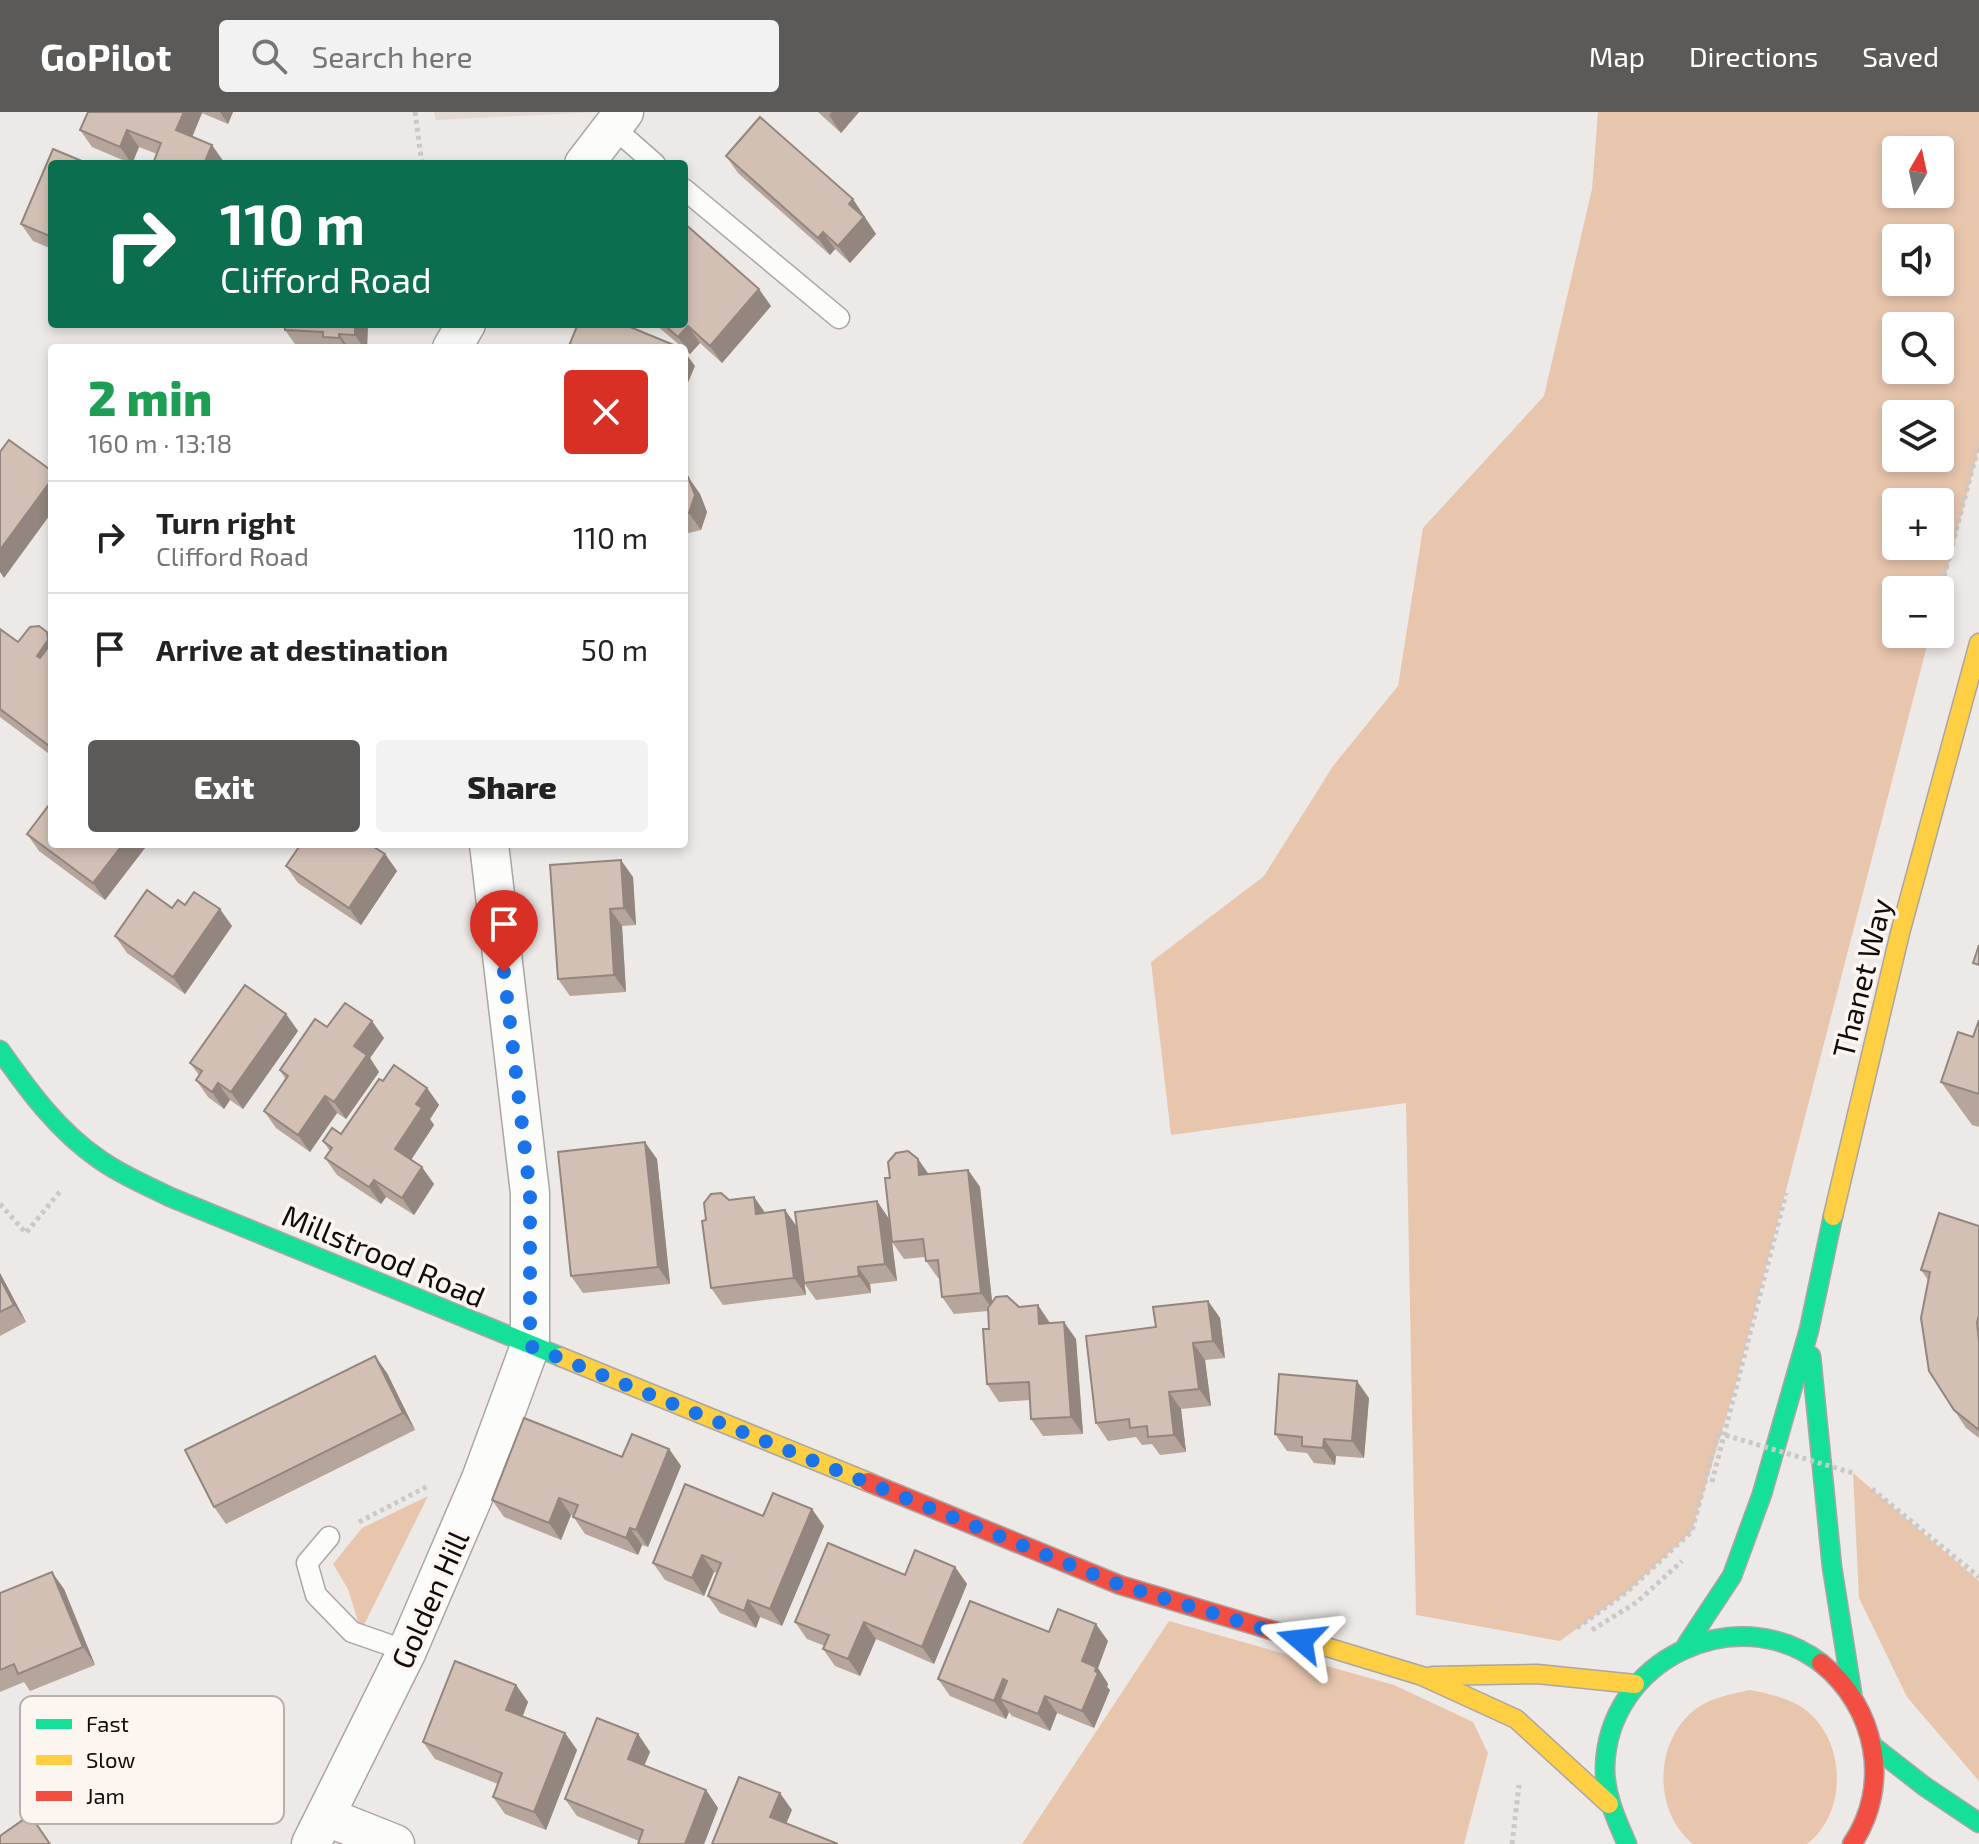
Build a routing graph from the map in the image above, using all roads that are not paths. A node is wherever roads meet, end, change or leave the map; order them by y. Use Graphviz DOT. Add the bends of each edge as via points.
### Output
graph roads {
  1 [pos="618,120"];
  2 [pos="587,160"];
  3 [pos="652,160"];
  4 [pos="688,192"];
  5 [pos="839,318"];
  6 [pos="1979,643"];
  7 [pos="489,848"];
  8 [pos="0,1050"];
  9 [pos="1809,1330"];
  10 [pos="530,1346"];
  11 [pos="329,1537"];
  12 [pos="1687,1644"];
  13 [pos="407,1651"];
  14 [pos="1422,1676"];
  15 [pos="1635,1684"];
  16 [pos="1852,1693"];
  17 [pos="1874,1747"];
  18 [pos="1609,1804"];
  19 [pos="1979,1823"];
  20 [pos="319,1830"];
  21 [pos="395,1844"];
  22 [pos="1627,1844"];
  23 [pos="1852,1844"];
  1 -- 2 [label="street"];
  1 -- 3 [label="lane"];
  4 -- 5 [label="lane"];
  6 -- 9 [label="street, Thanet Way" via="1896,948"];
  7 -- 10 [label="street" via="530,1193"];
  8 -- 10 [label="street, Millstrood Road" via="24,1086 90,1154 170,1197"];
  9 -- 12 [label="street, Thanet Way" via="1749,1536 1732,1576"];
  9 -- 16 [label="street, Thanet Way" via="1826,1530"];
  10 -- 13 [label="street, Golden Hill" via="481,1479"];
  10 -- 14 [label="street, Millstrood Road" via="1120,1585"];
  11 -- 13 [label="lane" via="307,1563 316,1595 352,1632"];
  12 -- 15 [label="street, Thanet Way"];
  12 -- 16 [label="street, Thanet Way" via="1733,1634 1779,1640 1820,1660"];
  13 -- 20 [label="street, Golden Hill"];
  14 -- 15 [label="street, Millstrood Road" via="1542,1675"];
  14 -- 18 [label="street, Millstrood Road" via="1516,1719"];
  15 -- 18 [label="street, Thanet Way" via="1614,1720 1604,1762"];
  16 -- 17 [label="street, Thanet Way"];
  17 -- 19 [label="street"];
  17 -- 23 [label="street, Thanet Way" via="1874,1791"];
  18 -- 22 [label="street, Thanet Way"];
  20 -- 21 [label="street"];
}
